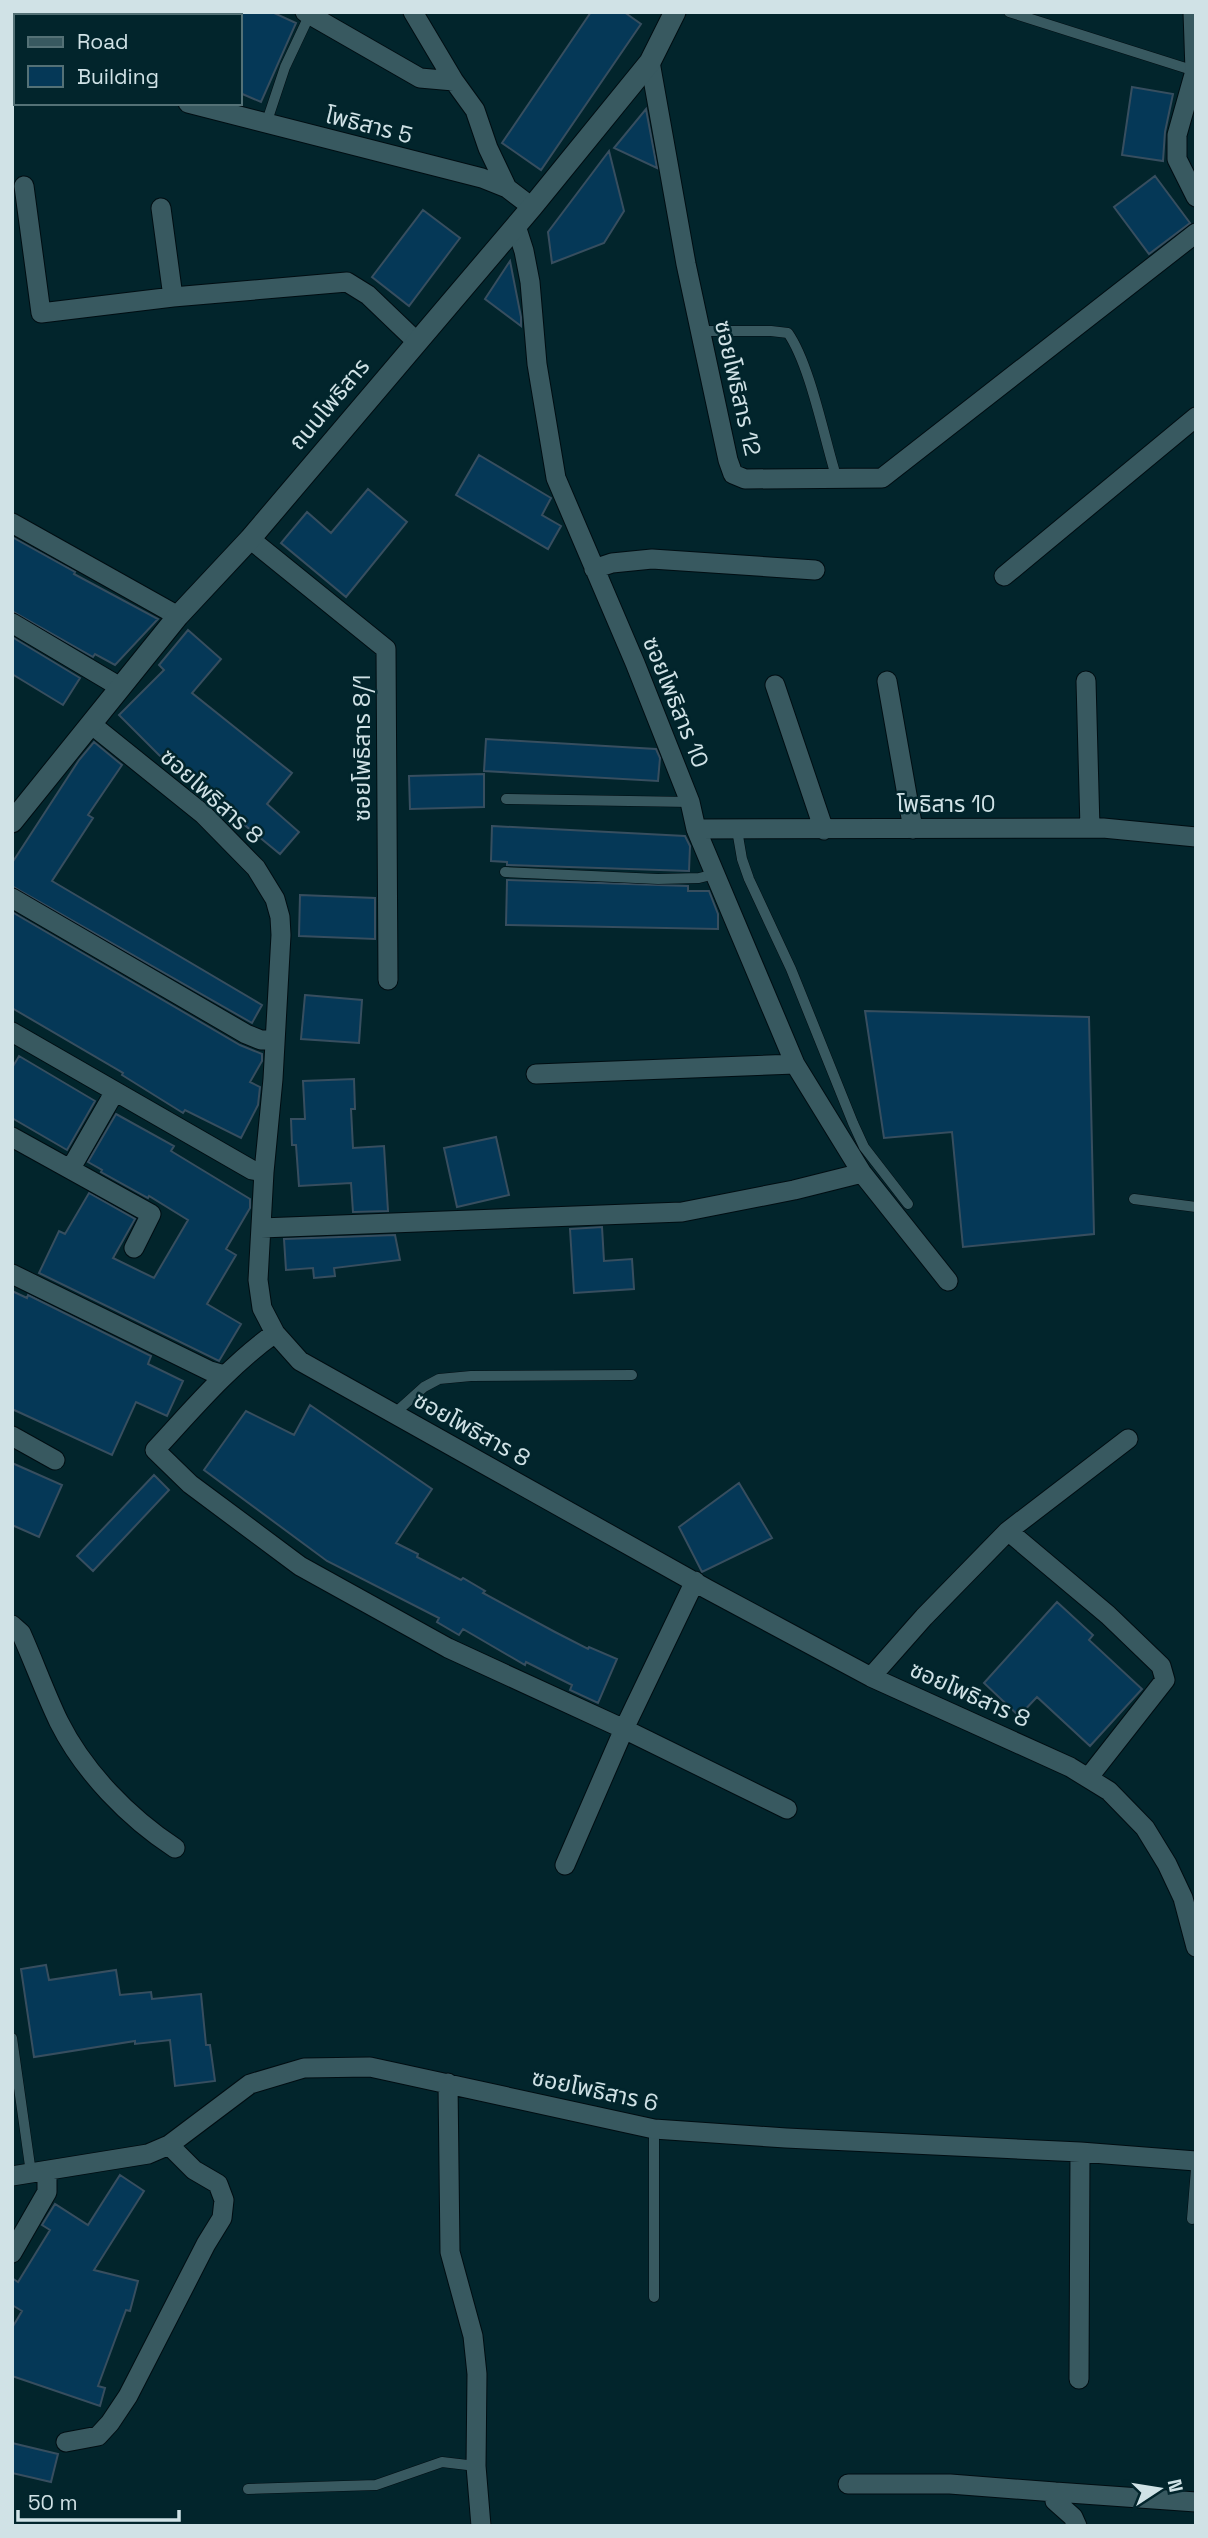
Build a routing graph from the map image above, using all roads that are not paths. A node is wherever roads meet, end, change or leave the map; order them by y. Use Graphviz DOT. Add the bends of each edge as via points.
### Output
graph roads {
  1 [pos="413,12"];
  2 [pos="675,12"];
  3 [pos="1009,12"];
  4 [pos="1193,12"];
  5 [pos="308,13"];
  6 [pos="650,62"];
  7 [pos="1195,71"];
  8 [pos="454,81"];
  9 [pos="195,105"];
  10 [pos="266,125"];
  11 [pos="1186,160"];
  12 [pos="24,186"];
  13 [pos="507,188"];
  14 [pos="1196,197"];
  15 [pos="532,207"];
  16 [pos="160,208"];
  17 [pos="516,226"];
  18 [pos="1196,233"];
  19 [pos="173,297"];
  20 [pos="699,331"];
  21 [pos="416,341"];
  22 [pos="1196,416"];
  23 [pos="834,480"];
  24 [pos="12,523"];
  25 [pos="250,539"];
  26 [pos="594,569"];
  27 [pos="815,570"];
  28 [pos="1004,576"];
  29 [pos="178,616"];
  30 [pos="12,623"];
  31 [pos="887,681"];
  32 [pos="1086,681"];
  33 [pos="775,685"];
  34 [pos="120,687"];
  35 [pos="90,724"];
  36 [pos="506,799"];
  37 [pos="690,802"];
  38 [pos="12,822"];
  39 [pos="1090,828"];
  40 [pos="696,829"];
  41 [pos="913,829"];
  42 [pos="737,830"];
  43 [pos="824,830"];
  44 [pos="1196,837"];
  45 [pos="506,872"];
  46 [pos="715,874"];
  47 [pos="12,898"];
  48 [pos="388,980"];
  49 [pos="13,1036"];
  50 [pos="275,1040"];
  51 [pos="796,1064"];
  52 [pos="536,1074"];
  53 [pos="114,1093"];
  54 [pos="12,1137"];
  55 [pos="71,1168"];
  56 [pos="264,1172"];
  57 [pos="862,1173"];
  58 [pos="1134,1199"];
  59 [pos="908,1204"];
  60 [pos="1196,1207"];
  61 [pos="261,1228"];
  62 [pos="134,1248"];
  63 [pos="12,1274"];
  64 [pos="948,1281"];
  65 [pos="275,1333"];
  66 [pos="224,1375"];
  67 [pos="632,1375"];
  68 [pos="394,1414"];
  69 [pos="12,1436"];
  70 [pos="1128,1438"];
  71 [pos="55,1460"];
  72 [pos="1009,1531"];
  73 [pos="695,1581"];
  74 [pos="12,1625"];
  75 [pos="871,1676"];
  76 [pos="624,1729"];
  77 [pos="1088,1778"];
  78 [pos="787,1809"];
  79 [pos="175,1848"];
  80 [pos="565,1865"];
  81 [pos="1196,1947"];
  82 [pos="12,2038"];
  83 [pos="448,2083"];
  84 [pos="654,2129"];
  85 [pos="169,2145"];
  86 [pos="1080,2152"];
  87 [pos="1196,2161"];
  88 [pos="1196,2169"];
  89 [pos="30,2173"];
  90 [pos="1192,2219"];
  91 [pos="12,2253"];
  92 [pos="654,2297"];
  93 [pos="1079,2379"];
  94 [pos="66,2442"];
  95 [pos="477,2466"];
  96 [pos="848,2484"];
  97 [pos="248,2489"];
  98 [pos="1055,2492"];
  99 [pos="1196,2502"];
  100 [pos="481,2526"];
  101 [pos="1077,2526"];
  1 -- 8 [label="street"];
  2 -- 6 [label="street, ถนนโพธิสาร"];
  3 -- 7 [label="lane"];
  4 -- 7 [label="street"];
  5 -- 8 [label="street" via="420,78"];
  5 -- 10 [label="lane"];
  6 -- 15 [label="street, ถนนโพธิสาร"];
  6 -- 20 [label="street, ซอยโพธิสาร 12"];
  7 -- 11 [label="street" via="1177,135"];
  8 -- 13 [label="street" via="475,110"];
  9 -- 10 [label="street, โพธิสาร 5"];
  10 -- 13 [label="street, โพธิสาร 5"];
  11 -- 14 [label="street"];
  12 -- 19 [label="street" via="41,313"];
  13 -- 15 [label="street, โพธิสาร 5"];
  15 -- 17 [label="street, ถนนโพธิสาร"];
  16 -- 19 [label="street"];
  17 -- 21 [label="street, ถนนโพธิสาร"];
  17 -- 26 [label="street, ซอยโพธิสาร 10" via="530,282 537,364 556,478"];
  18 -- 23 [label="street, ซอยโพธิสาร 12" via="883,478"];
  19 -- 21 [label="street" via="347,282 368,295"];
  20 -- 23 [label="lane" via="788,333 807,376"];
  20 -- 23 [label="street, ซอยโพธิสาร 12" via="733,474 745,479"];
  21 -- 25 [label="street, ถนนโพธิสาร"];
  22 -- 28 [label="street"];
  24 -- 29 [label="street"];
  25 -- 29 [label="street, ถนนโพธิสาร"];
  25 -- 48 [label="street, ซอยโพธิสาร 8/1" via="386,649"];
  26 -- 27 [label="street" via="652,559"];
  26 -- 37 [label="street, ซอยโพธิสาร 10"];
  29 -- 34 [label="street, ถนนโพธิสาร"];
  30 -- 34 [label="street"];
  31 -- 41 [label="street"];
  32 -- 39 [label="street"];
  33 -- 43 [label="street"];
  34 -- 35 [label="street, ถนนโพธิสาร"];
  35 -- 38 [label="street, ถนนโพธิสาร"];
  35 -- 50 [label="street, ซอยโพธิสาร 8" via="203,814 256,868 275,899 281,935"];
  36 -- 37 [label="lane"];
  37 -- 40 [label="street, ซอยโพธิสาร 10"];
  39 -- 41 [label="street, โพธิสาร 10"];
  39 -- 44 [label="street, โพธิสาร 10"];
  40 -- 42 [label="street, โพธิสาร 10"];
  40 -- 46 [label="street, ซอยโพธิสาร 10"];
  41 -- 43 [label="street, โพธิสาร 10"];
  42 -- 43 [label="street, โพธิสาร 10"];
  42 -- 59 [label="lane" via="749,879 853,1124 864,1147"];
  45 -- 46 [label="lane" via="658,879"];
  46 -- 51 [label="street, ซอยโพธิสาร 10"];
  47 -- 50 [label="street" via="246,1034"];
  49 -- 53 [label="street"];
  50 -- 56 [label="street, ซอยโพธิสาร 8"];
  51 -- 52 [label="street"];
  51 -- 57 [label="street, ซอยโพธิสาร 10"];
  53 -- 55 [label="street"];
  53 -- 56 [label="street" via="252,1170"];
  54 -- 55 [label="street"];
  55 -- 62 [label="street" via="151,1214"];
  56 -- 61 [label="street, ซอยโพธิสาร 8"];
  57 -- 61 [label="street" via="682,1212"];
  57 -- 64 [label="street, ซอยโพธิสาร 10"];
  58 -- 60 [label="lane"];
  61 -- 65 [label="street, ซอยโพธิสาร 8" via="258,1280 262,1308"];
  63 -- 66 [label="street"];
  65 -- 66 [label="street"];
  65 -- 68 [label="street, ซอยโพธิสาร 8" via="300,1361"];
  66 -- 76 [label="street" via="155,1450 190,1484 300,1566 448,1648"];
  67 -- 68 [label="lane" via="439,1379"];
  68 -- 73 [label="street, ซอยโพธิสาร 8"];
  69 -- 71 [label="street"];
  70 -- 72 [label="street"];
  72 -- 75 [label="street"];
  72 -- 77 [label="street" via="1161,1666 1165,1680"];
  73 -- 75 [label="street, ซอยโพธิสาร 8"];
  73 -- 76 [label="street"];
  74 -- 79 [label="street" via="21,1633 60,1724 94,1777"];
  75 -- 77 [label="street, ซอยโพธิสาร 8"];
  76 -- 78 [label="street"];
  76 -- 80 [label="street"];
  77 -- 81 [label="street, ซอยโพธิสาร 8" via="1110,1791 1151,1837 1183,1898"];
  82 -- 89 [label="lane"];
  83 -- 84 [label="street, ซอยโพธิสาร 6"];
  83 -- 85 [label="street, ซอยโพธิสาร 6" via="370,2067 304,2068 250,2084"];
  83 -- 95 [label="street" via="450,2252 473,2336"];
  84 -- 86 [label="street, ซอยโพธิสาร 6"];
  84 -- 92 [label="lane"];
  85 -- 89 [label="street, ซอยโพธิสาร 6" via="128,2159"];
  85 -- 94 [label="street" via="194,2170 218,2184 224,2200 222,2218 110,2423 98,2435"];
  86 -- 87 [label="street, ซอยโพธิสาร 6"];
  86 -- 93 [label="street"];
  88 -- 90 [label="lane"];
  89 -- 91 [label="street" via="47,2192"];
  95 -- 97 [label="lane" via="442,2462 376,2485"];
  95 -- 100 [label="street"];
  96 -- 98 [label="street" via="950,2484"];
  98 -- 99 [label="street"];
  98 -- 101 [label="street" via="1055,2501"];
}
